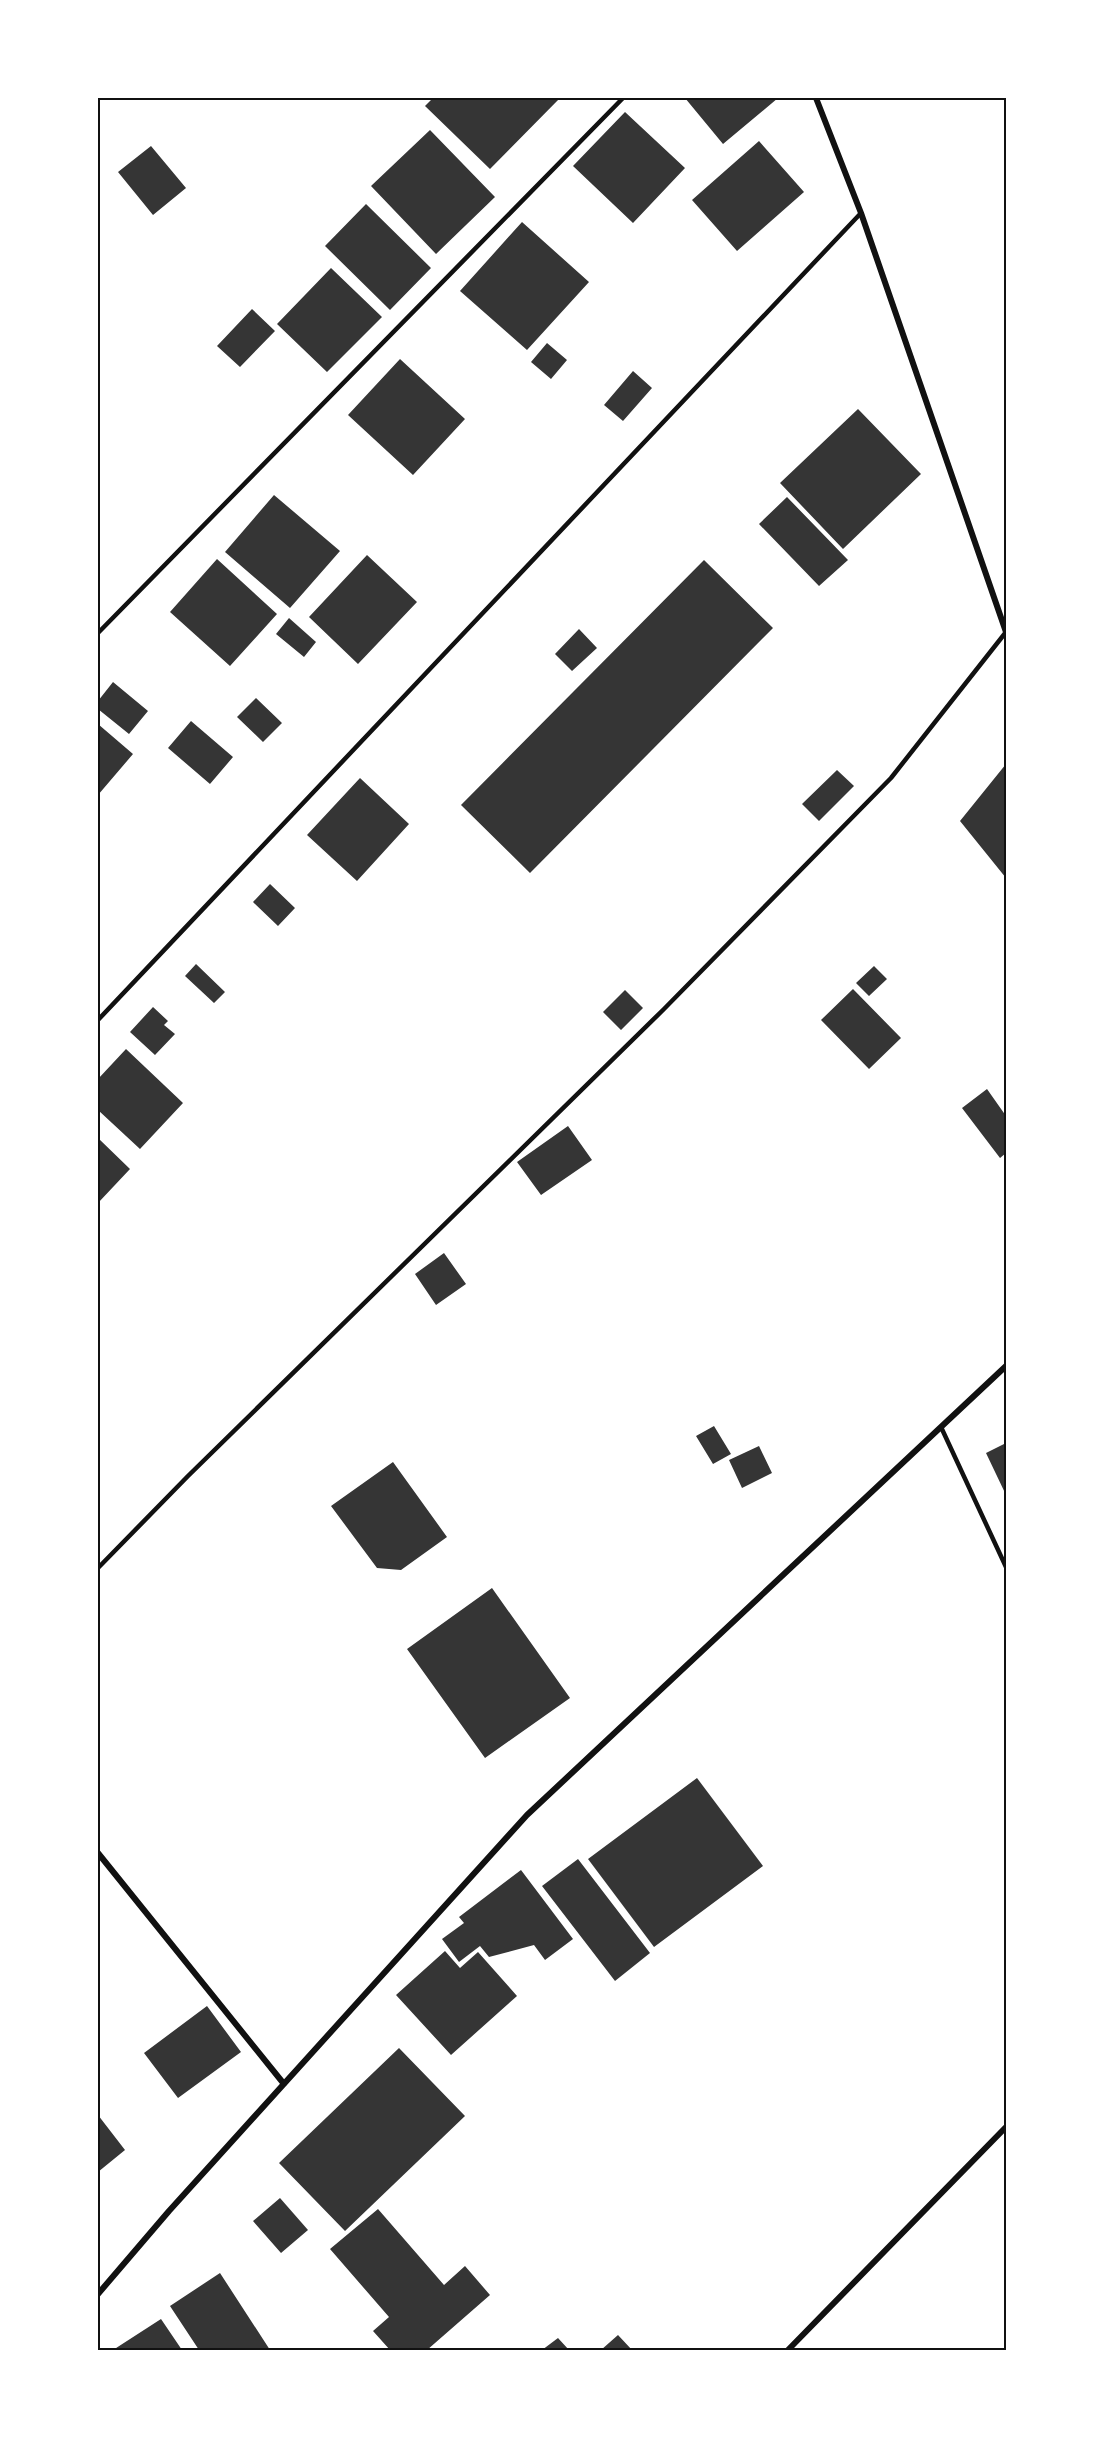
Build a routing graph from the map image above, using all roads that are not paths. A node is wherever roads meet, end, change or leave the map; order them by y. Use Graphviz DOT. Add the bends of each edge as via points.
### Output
graph roads {
  1 [pos="623,98"];
  2 [pos="816,98"];
  3 [pos="861,213"];
  4 [pos="1006,632"];
  5 [pos="98,633"];
  6 [pos="98,1020"];
  7 [pos="1006,1366"];
  8 [pos="941,1427"];
  9 [pos="1006,1567"];
  10 [pos="98,1568"];
  11 [pos="98,1853"];
  12 [pos="284,2084"];
  13 [pos="1006,2127"];
  14 [pos="98,2294"];
  15 [pos="788,2350"];
  1 -- 5 [label="lane"];
  2 -- 3 [label="street"];
  3 -- 4 [label="street"];
  3 -- 6 [label="lane"];
  4 -- 10 [label="lane" via="891,778 664,1009"];
  7 -- 8 [label="street"];
  8 -- 9 [label="lane"];
  8 -- 12 [label="street" via="527,1815"];
  11 -- 12 [label="street"];
  12 -- 14 [label="street"];
  13 -- 15 [label="street"];
}
